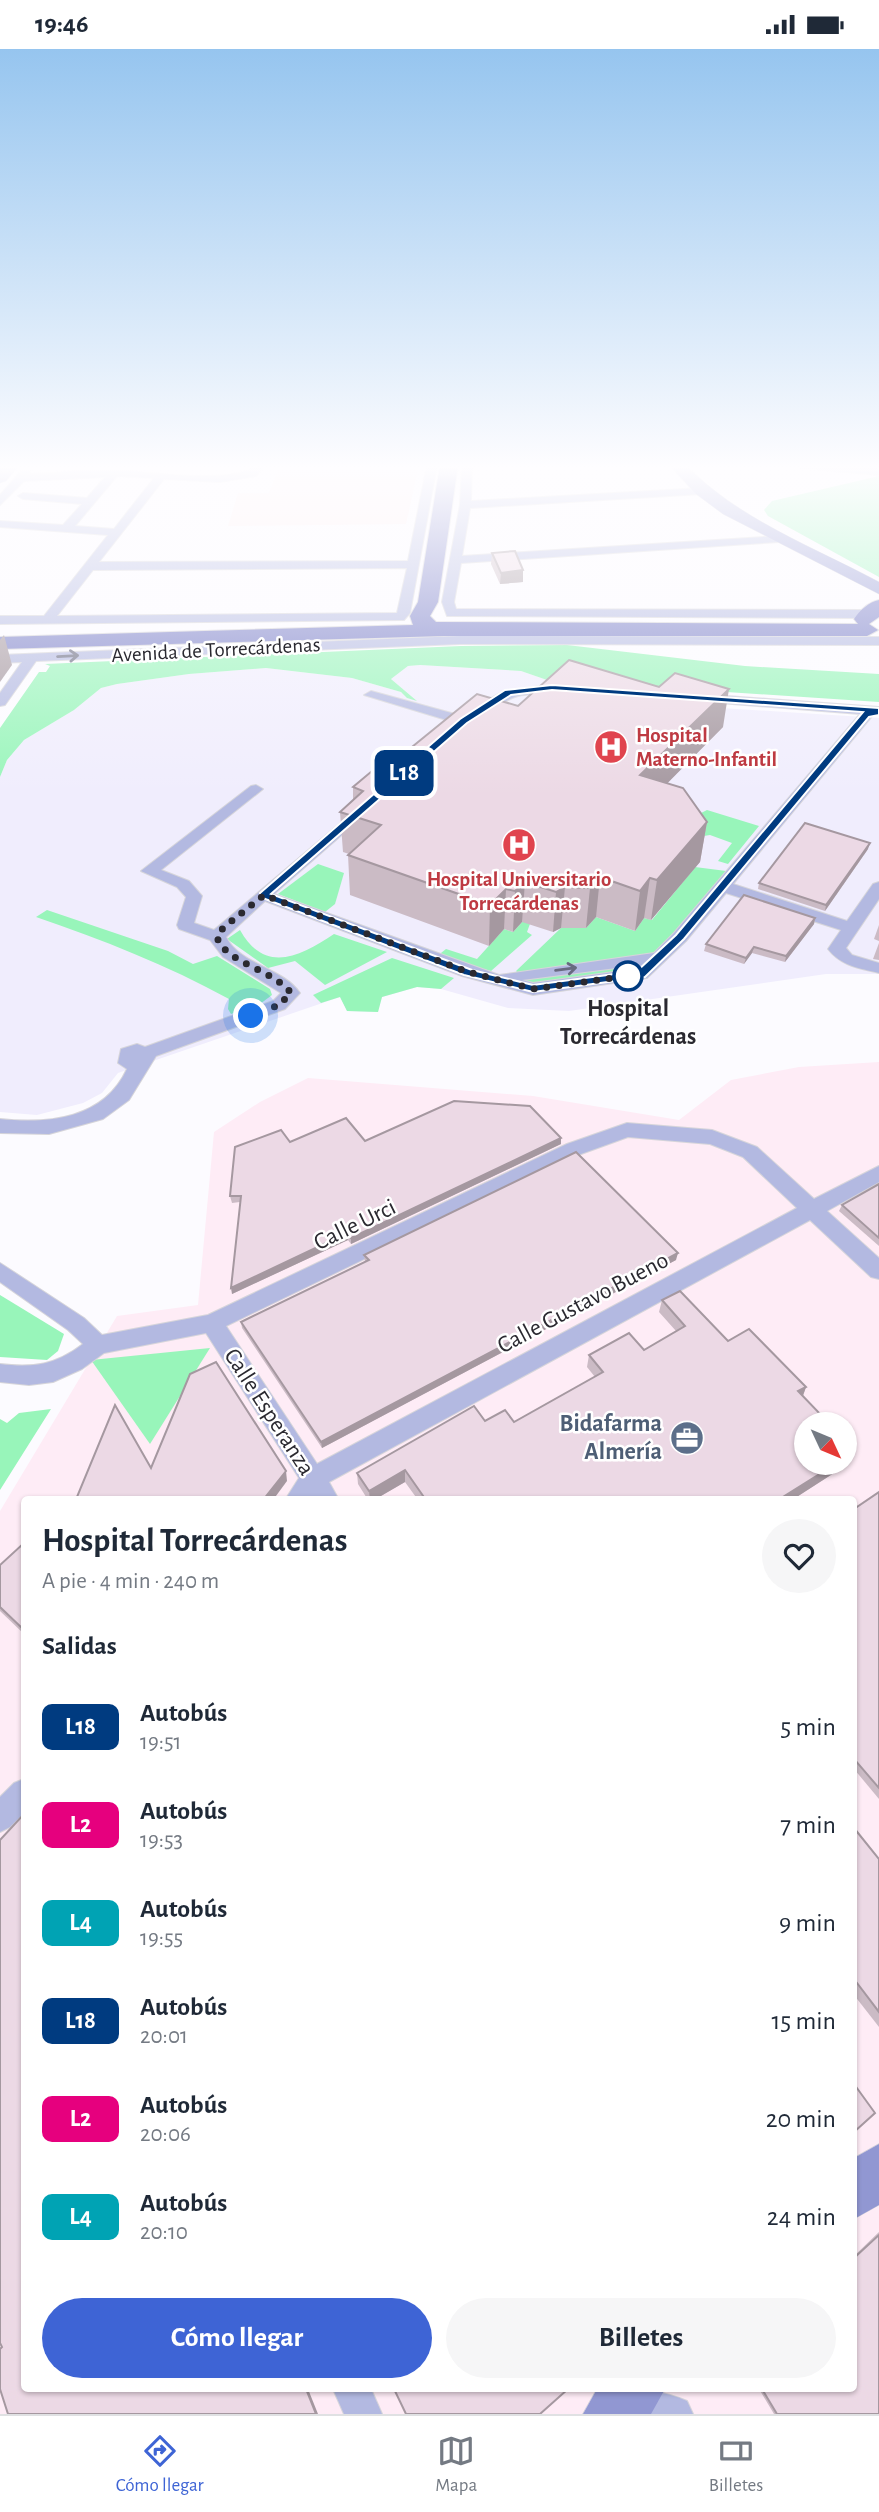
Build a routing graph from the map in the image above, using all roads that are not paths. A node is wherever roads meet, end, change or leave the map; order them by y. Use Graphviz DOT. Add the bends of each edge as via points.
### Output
graph roads {
  1 [pos="81,575"];
  2 [pos="415,575"];
  3 [pos="432,575"];
  4 [pos="453,575"];
  5 [pos="825,575"];
  6 [pos="874,614"];
  7 [pos="48,619"];
  8 [pos="471,619"];
  9 [pos="0,620"];
  10 [pos="425,622"];
  11 [pos="0,634"];
  12 [pos="0,643"];
  13 [pos="32,658"];
  14 [pos="0,659"];
  15 [pos="575,689"];
  16 [pos="370,695"];
  17 [pos="438,695"];
  18 [pos="687,698"];
  19 [pos="0,702"];
  20 [pos="425,711"];
  21 [pos="875,713"];
  22 [pos="463,721"];
  23 [pos="446,736"];
  24 [pos="256,789"];
  25 [pos="370,802"];
  26 [pos="722,886"];
  27 [pos="879,887"];
  28 [pos="264,895"];
  29 [pos="852,928"];
  30 [pos="217,937"];
  31 [pos="879,968"];
  32 [pos="0,1126"];
  33 [pos="879,1173"];
  34 [pos="813,1210"];
  35 [pos="0,1271"];
  36 [pos="879,1271"];
  37 [pos="212,1323"];
  38 [pos="98,1345"];
  39 [pos="0,1373"];
  40 [pos="312,1479"];
  41 [pos="301,1496"];
  42 [pos="324,1496"];
  43 [pos="21,1796"];
  44 [pos="0,1817"];
  45 [pos="879,2170"];
  46 [pos="857,2190"];
  47 [pos="353,2392"];
  48 [pos="363,2414"];
  1 -- 7 [label="street"];
  2 -- 10 [label="street"];
  3 -- 10 [label="main road"];
  4 -- 8 [label="street" via="450,613"];
  5 -- 6 [label="street"];
  6 -- 8 [label="main road" via="840,622"];
  6 -- 10 [label="main road"];
  7 -- 9 [label="street, Avenida de Torrecárdenas"];
  7 -- 10 [label="street, Avenida de Torrecárdenas"];
  8 -- 10 [label="main road"];
  10 -- 11 [label="main road, Avenida de Torrecárdenas"];
  10 -- 12 [label="main road, Avenida de Torrecárdenas"];
  13 -- 10 [label="street, Avenida de Torrecárdenas, one-way"];
  13 -- 14 [label="street, Avenida de Torrecárdenas"];
  13 -- 19 [label="street"];
  15 -- 22 [label="street" via="509,692"];
  16 -- 20 [label="street"];
  17 -- 20 [label="street"];
  18 -- 21 [label="street"];
  20 -- 22 [label="street"];
  21 -- 26 [label="street"];
  22 -- 23 [label="street"];
  24 -- 30 [label="street" via="149,871 190,888 194,896 185,925"];
  25 -- 28 [label="street"];
  28 -- 26 [label="street, one-way" via="468,972 499,978 660,957"];
  26 -- 29 [label="street"];
  27 -- 29 [label="street"];
  28 -- 30 [label="street"];
  29 -- 31 [label="street" via="838,953"];
  30 -- 32 [label="street" via="228,952 291,993 279,1005 141,1059 132,1081 105,1109 50,1128"];
  33 -- 34 [label="street, Calle Gustavo Bueno"];
  34 -- 36 [label="street"];
  34 -- 37 [label="street, Calle Urci" via="750,1152 712,1137 627,1130 574,1149"];
  34 -- 40 [label="street, Calle Gustavo Bueno"];
  35 -- 38 [label="street" via="76,1324"];
  37 -- 38 [label="street, Calle Urci"];
  37 -- 40 [label="street, Calle Esperanza"];
  38 -- 39 [label="street" via="69,1368 49,1375"];
  40 -- 41 [label="street"];
  40 -- 42 [label="street, Calle Esperanza"];
  43 -- 44 [label="street"];
  45 -- 46 [label="street"];
  47 -- 48 [label="street"];
}
